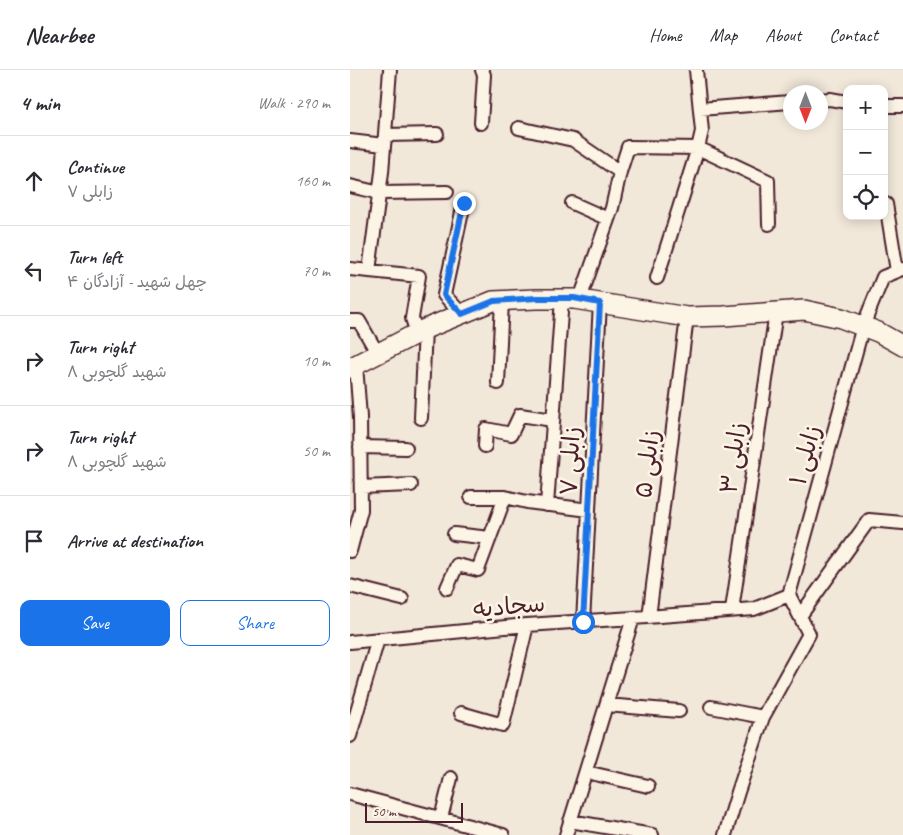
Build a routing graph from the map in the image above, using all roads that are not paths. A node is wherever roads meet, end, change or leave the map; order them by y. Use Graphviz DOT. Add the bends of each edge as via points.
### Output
graph roads {
  1 [pos="390,70"];
  2 [pos="482,70"];
  3 [pos="696,70"];
  4 [pos="828,99"];
  5 [pos="843,101"];
  6 [pos="783,103"];
  7 [pos="888,106"];
  8 [pos="903,106"];
  9 [pos="700,109"];
  10 [pos="480,123"];
  11 [pos="519,128"];
  12 [pos="437,134"];
  13 [pos="385,140"];
  14 [pos="350,141"];
  15 [pos="698,148"];
  16 [pos="620,172"];
  17 [pos="350,186"];
  18 [pos="447,192"];
  19 [pos="380,193"];
  20 [pos="464,203"];
  21 [pos="572,203"];
  22 [pos="888,213"];
  23 [pos="608,219"];
  24 [pos="769,224"];
  25 [pos="350,269"];
  26 [pos="900,270"];
  27 [pos="369,271"];
  28 [pos="657,278"];
  29 [pos="571,299"];
  30 [pos="502,301"];
  31 [pos="600,303"];
  32 [pos="776,312"];
  33 [pos="462,314"];
  34 [pos="687,316"];
  35 [pos="350,321"];
  36 [pos="863,326"];
  37 [pos="421,332"];
  38 [pos="903,346"];
  39 [pos="378,354"];
  40 [pos="353,367"];
  41 [pos="498,383"];
  42 [pos="421,418"];
  43 [pos="553,420"];
  44 [pos="485,446"];
  45 [pos="360,447"];
  46 [pos="406,448"];
  47 [pos="411,485"];
  48 [pos="361,487"];
  49 [pos="471,497"];
  50 [pos="504,498"];
  51 [pos="547,505"];
  52 [pos="589,510"];
  53 [pos="903,523"];
  54 [pos="353,528"];
  55 [pos="454,534"];
  56 [pos="490,538"];
  57 [pos="350,552"];
  58 [pos="350,586"];
  59 [pos="447,588"];
  60 [pos="789,595"];
  61 [pos="402,599"];
  62 [pos="732,610"];
  63 [pos="800,616"];
  64 [pos="649,617"];
  65 [pos="633,618"];
  66 [pos="583,622"];
  67 [pos="527,625"];
  68 [pos="378,640"];
  69 [pos="350,642"];
  70 [pos="606,705"];
  71 [pos="711,707"];
  72 [pos="679,711"];
  73 [pos="461,713"];
  74 [pos="762,716"];
  75 [pos="350,736"];
  76 [pos="586,772"];
  77 [pos="451,778"];
  78 [pos="648,786"];
  79 [pos="350,794"];
  80 [pos="441,818"];
  81 [pos="570,822"];
  82 [pos="503,835"];
  83 [pos="566,835"];
  84 [pos="652,835"];
  85 [pos="725,835"];
  1 -- 13 [label="street"];
  2 -- 10 [label="street"];
  3 -- 9 [label="street"];
  4 -- 5 [label="street"];
  6 -- 9 [label="street"];
  7 -- 8 [label="street"];
  9 -- 15 [label="street" via="702,131"];
  11 -- 16 [label="street" via="573,140"];
  12 -- 13 [label="street"];
  13 -- 14 [label="street"];
  13 -- 19 [label="street"];
  15 -- 16 [label="street, زابلی ۷" via="628,147"];
  15 -- 24 [label="street" via="768,181"];
  15 -- 28 [label="street"];
  16 -- 23 [label="street, زابلی ۷"];
  17 -- 19 [label="street"];
  18 -- 19 [label="street"];
  19 -- 27 [label="street"];
  20 -- 33 [label="street" via="444,295"];
  21 -- 23 [label="street"];
  22 -- 26 [label="street"];
  23 -- 29 [label="street, زابلی ۷"];
  25 -- 27 [label="street"];
  26 -- 36 [label="street, زابلی ۱" via="883,277"];
  27 -- 37 [label="street" via="419,276 412,318"];
  29 -- 30 [label="street"];
  29 -- 31 [label="street"];
  29 -- 43 [label="street, زابلی ۷"];
  30 -- 33 [label="street"];
  30 -- 41 [label="street"];
  31 -- 34 [label="street"];
  31 -- 52 [label="street, زابلی ۷"];
  32 -- 34 [label="street"];
  32 -- 36 [label="street" via="804,310"];
  32 -- 62 [label="street, زابلی ۳"];
  33 -- 37 [label="street"];
  34 -- 64 [label="street, زابلی ۵"];
  35 -- 39 [label="street" via="359,322"];
  36 -- 38 [label="street"];
  36 -- 60 [label="street, زابلی ۱"];
  37 -- 39 [label="street"];
  37 -- 42 [label="street"];
  39 -- 40 [label="street"];
  40 -- 45 [label="street" via="360,417"];
  43 -- 44 [label="street" via="520,415 512,434 486,429"];
  43 -- 51 [label="street, زابلی ۷"];
  45 -- 46 [label="street"];
  45 -- 48 [label="street"];
  47 -- 48 [label="street"];
  48 -- 54 [label="street" via="361,510"];
  49 -- 50 [label="street"];
  50 -- 51 [label="street"];
  50 -- 56 [label="street"];
  51 -- 52 [label="street"];
  52 -- 66 [label="street, زابلی ۷"];
  53 -- 63 [label="street" via="869,520"];
  54 -- 57 [label="street"];
  55 -- 56 [label="street"];
  56 -- 59 [label="street" via="478,570 457,565"];
  58 -- 61 [label="street"];
  60 -- 62 [label="street, سجادیه" via="754,609"];
  60 -- 63 [label="street"];
  62 -- 64 [label="street, سجادیه"];
  63 -- 74 [label="street" via="809,634"];
  64 -- 65 [label="street, سجادیه"];
  65 -- 66 [label="street, سجادیه"];
  65 -- 70 [label="street"];
  66 -- 67 [label="street, سجادیه"];
  67 -- 68 [label="street, سجادیه"];
  67 -- 73 [label="street" via="504,725"];
  68 -- 69 [label="street, سجادیه"];
  68 -- 75 [label="street"];
  70 -- 72 [label="street"];
  70 -- 76 [label="street"];
  71 -- 74 [label="street"];
  74 -- 85 [label="street"];
  76 -- 78 [label="street"];
  76 -- 81 [label="street"];
  77 -- 80 [label="street"];
  79 -- 80 [label="street"];
  80 -- 82 [label="street"];
  81 -- 83 [label="street"];
  81 -- 84 [label="street"];
}
